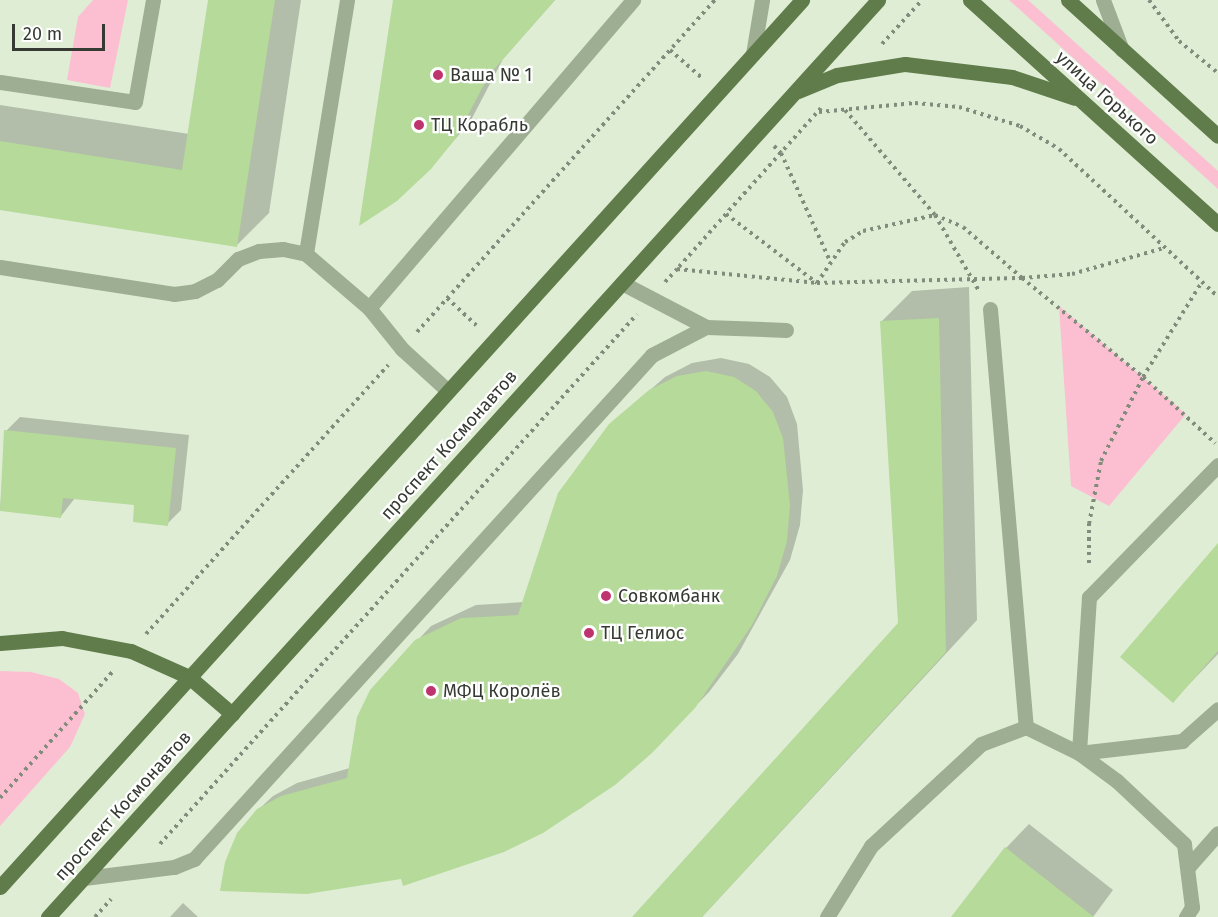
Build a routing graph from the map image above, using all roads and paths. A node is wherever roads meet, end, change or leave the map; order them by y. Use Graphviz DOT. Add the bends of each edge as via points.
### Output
graph roads {
  1 [pos="153,0"];
  2 [pos="347,0"];
  3 [pos="633,0"];
  4 [pos="715,0"];
  5 [pos="762,0"];
  6 [pos="802,0"];
  7 [pos="878,0"];
  8 [pos="970,0"];
  9 [pos="1068,0"];
  10 [pos="1103,0"];
  11 [pos="1149,0"];
  12 [pos="1122,50"];
  13 [pos="753,54"];
  14 [pos="1218,73"];
  15 [pos="0,82"];
  16 [pos="795,92"];
  17 [pos="1080,100"];
  18 [pos="845,109"];
  19 [pos="818,112"];
  20 [pos="1218,136"];
  21 [pos="726,214"];
  22 [pos="935,215"];
  23 [pos="1218,224"];
  24 [pos="1164,248"];
  25 [pos="306,254"];
  26 [pos="830,261"];
  27 [pos="0,267"];
  28 [pos="677,269"];
  29 [pos="1022,278"];
  30 [pos="972,279"];
  31 [pos="1202,282"];
  32 [pos="622,283"];
  33 [pos="817,283"];
  34 [pos="1218,297"];
  35 [pos="651,299"];
  36 [pos="369,308"];
  37 [pos="990,309"];
  38 [pos="706,327"];
  39 [pos="786,330"];
  40 [pos="402,349"];
  41 [pos="1143,377"];
  42 [pos="448,391"];
  43 [pos="1218,446"];
  44 [pos="1218,465"];
  45 [pos="1089,597"];
  46 [pos="0,642"];
  47 [pos="131,651"];
  48 [pos="189,677"];
  49 [pos="1218,709"];
  50 [pos="232,714"];
  51 [pos="1026,727"];
  52 [pos="1078,753"];
  53 [pos="0,798"];
  54 [pos="1218,833"];
  55 [pos="1188,867"];
  56 [pos="136,871"];
  57 [pos="84,878"];
  58 [pos="0,887"];
  59 [pos="1189,912"];
  60 [pos="48,917"];
  61 [pos="95,917"];
  62 [pos="827,917"];
  1 -- 15 [label="street" via="135,102"];
  2 -- 25 [label="street"];
  3 -- 36 [label="street"];
  4 -- 40 [label="path"];
  5 -- 13 [label="street"];
  6 -- 13 [label="main road, проспект Космонавтов"];
  7 -- 16 [label="main road, проспект Космонавтов"];
  8 -- 17 [label="main road, улица Горького"];
  9 -- 12 [label="main road"];
  10 -- 12 [label="street"];
  11 -- 14 [label="path" via="1179,41"];
  12 -- 20 [label="main road"];
  13 -- 42 [label="main road, проспект Космонавтов"];
  16 -- 17 [label="main road" via="837,75 906,64 1012,77"];
  16 -- 32 [label="main road, проспект Космонавтов"];
  17 -- 23 [label="main road, улица Горького"];
  18 -- 19 [label="path"];
  18 -- 22 [label="path"];
  18 -- 24 [label="path" via="915,103 959,107 1020,126 1059,149"];
  21 -- 26 [label="path" via="781,153"];
  21 -- 28 [label="path"];
  21 -- 33 [label="path"];
  22 -- 26 [label="path" via="863,231 845,242"];
  22 -- 29 [label="path" via="963,227"];
  22 -- 30 [label="path"];
  24 -- 29 [label="path" via="1072,274"];
  24 -- 31 [label="path"];
  25 -- 27 [label="street" via="283,249 259,251 238,259 217,280 195,291 174,294"];
  25 -- 36 [label="street"];
  26 -- 33 [label="path"];
  28 -- 33 [label="path"];
  28 -- 35 [label="path"];
  29 -- 30 [label="path"];
  29 -- 41 [label="path"];
  30 -- 33 [label="path"];
  30 -- 37 [label="path"];
  31 -- 34 [label="path"];
  31 -- 41 [label="path"];
  32 -- 35 [label="street"];
  32 -- 50 [label="main road, проспект Космонавтов"];
  35 -- 38 [label="street"];
  35 -- 56 [label="path"];
  36 -- 40 [label="street"];
  37 -- 51 [label="street"];
  38 -- 39 [label="street"];
  38 -- 56 [label="street" via="652,355 194,859 174,867"];
  40 -- 42 [label="street"];
  40 -- 47 [label="path"];
  41 -- 43 [label="path"];
  41 -- 45 [label="path" via="1101,461 1089,524"];
  42 -- 48 [label="main road, проспект Космонавтов"];
  44 -- 45 [label="street"];
  45 -- 52 [label="street"];
  46 -- 47 [label="main road" via="62,638"];
  47 -- 48 [label="main road"];
  47 -- 53 [label="path"];
  48 -- 50 [label="main road"];
  48 -- 58 [label="main road, проспект Космонавтов"];
  49 -- 52 [label="street" via="1182,741"];
  50 -- 57 [label="main road, проспект Космонавтов"];
  51 -- 52 [label="street"];
  51 -- 62 [label="street" via="981,744 871,846"];
  52 -- 55 [label="street" via="1152,810 1184,844"];
  54 -- 55 [label="street"];
  55 -- 59 [label="street"];
  56 -- 57 [label="street"];
  56 -- 61 [label="path"];
  57 -- 60 [label="main road, проспект Космонавтов"];
}
